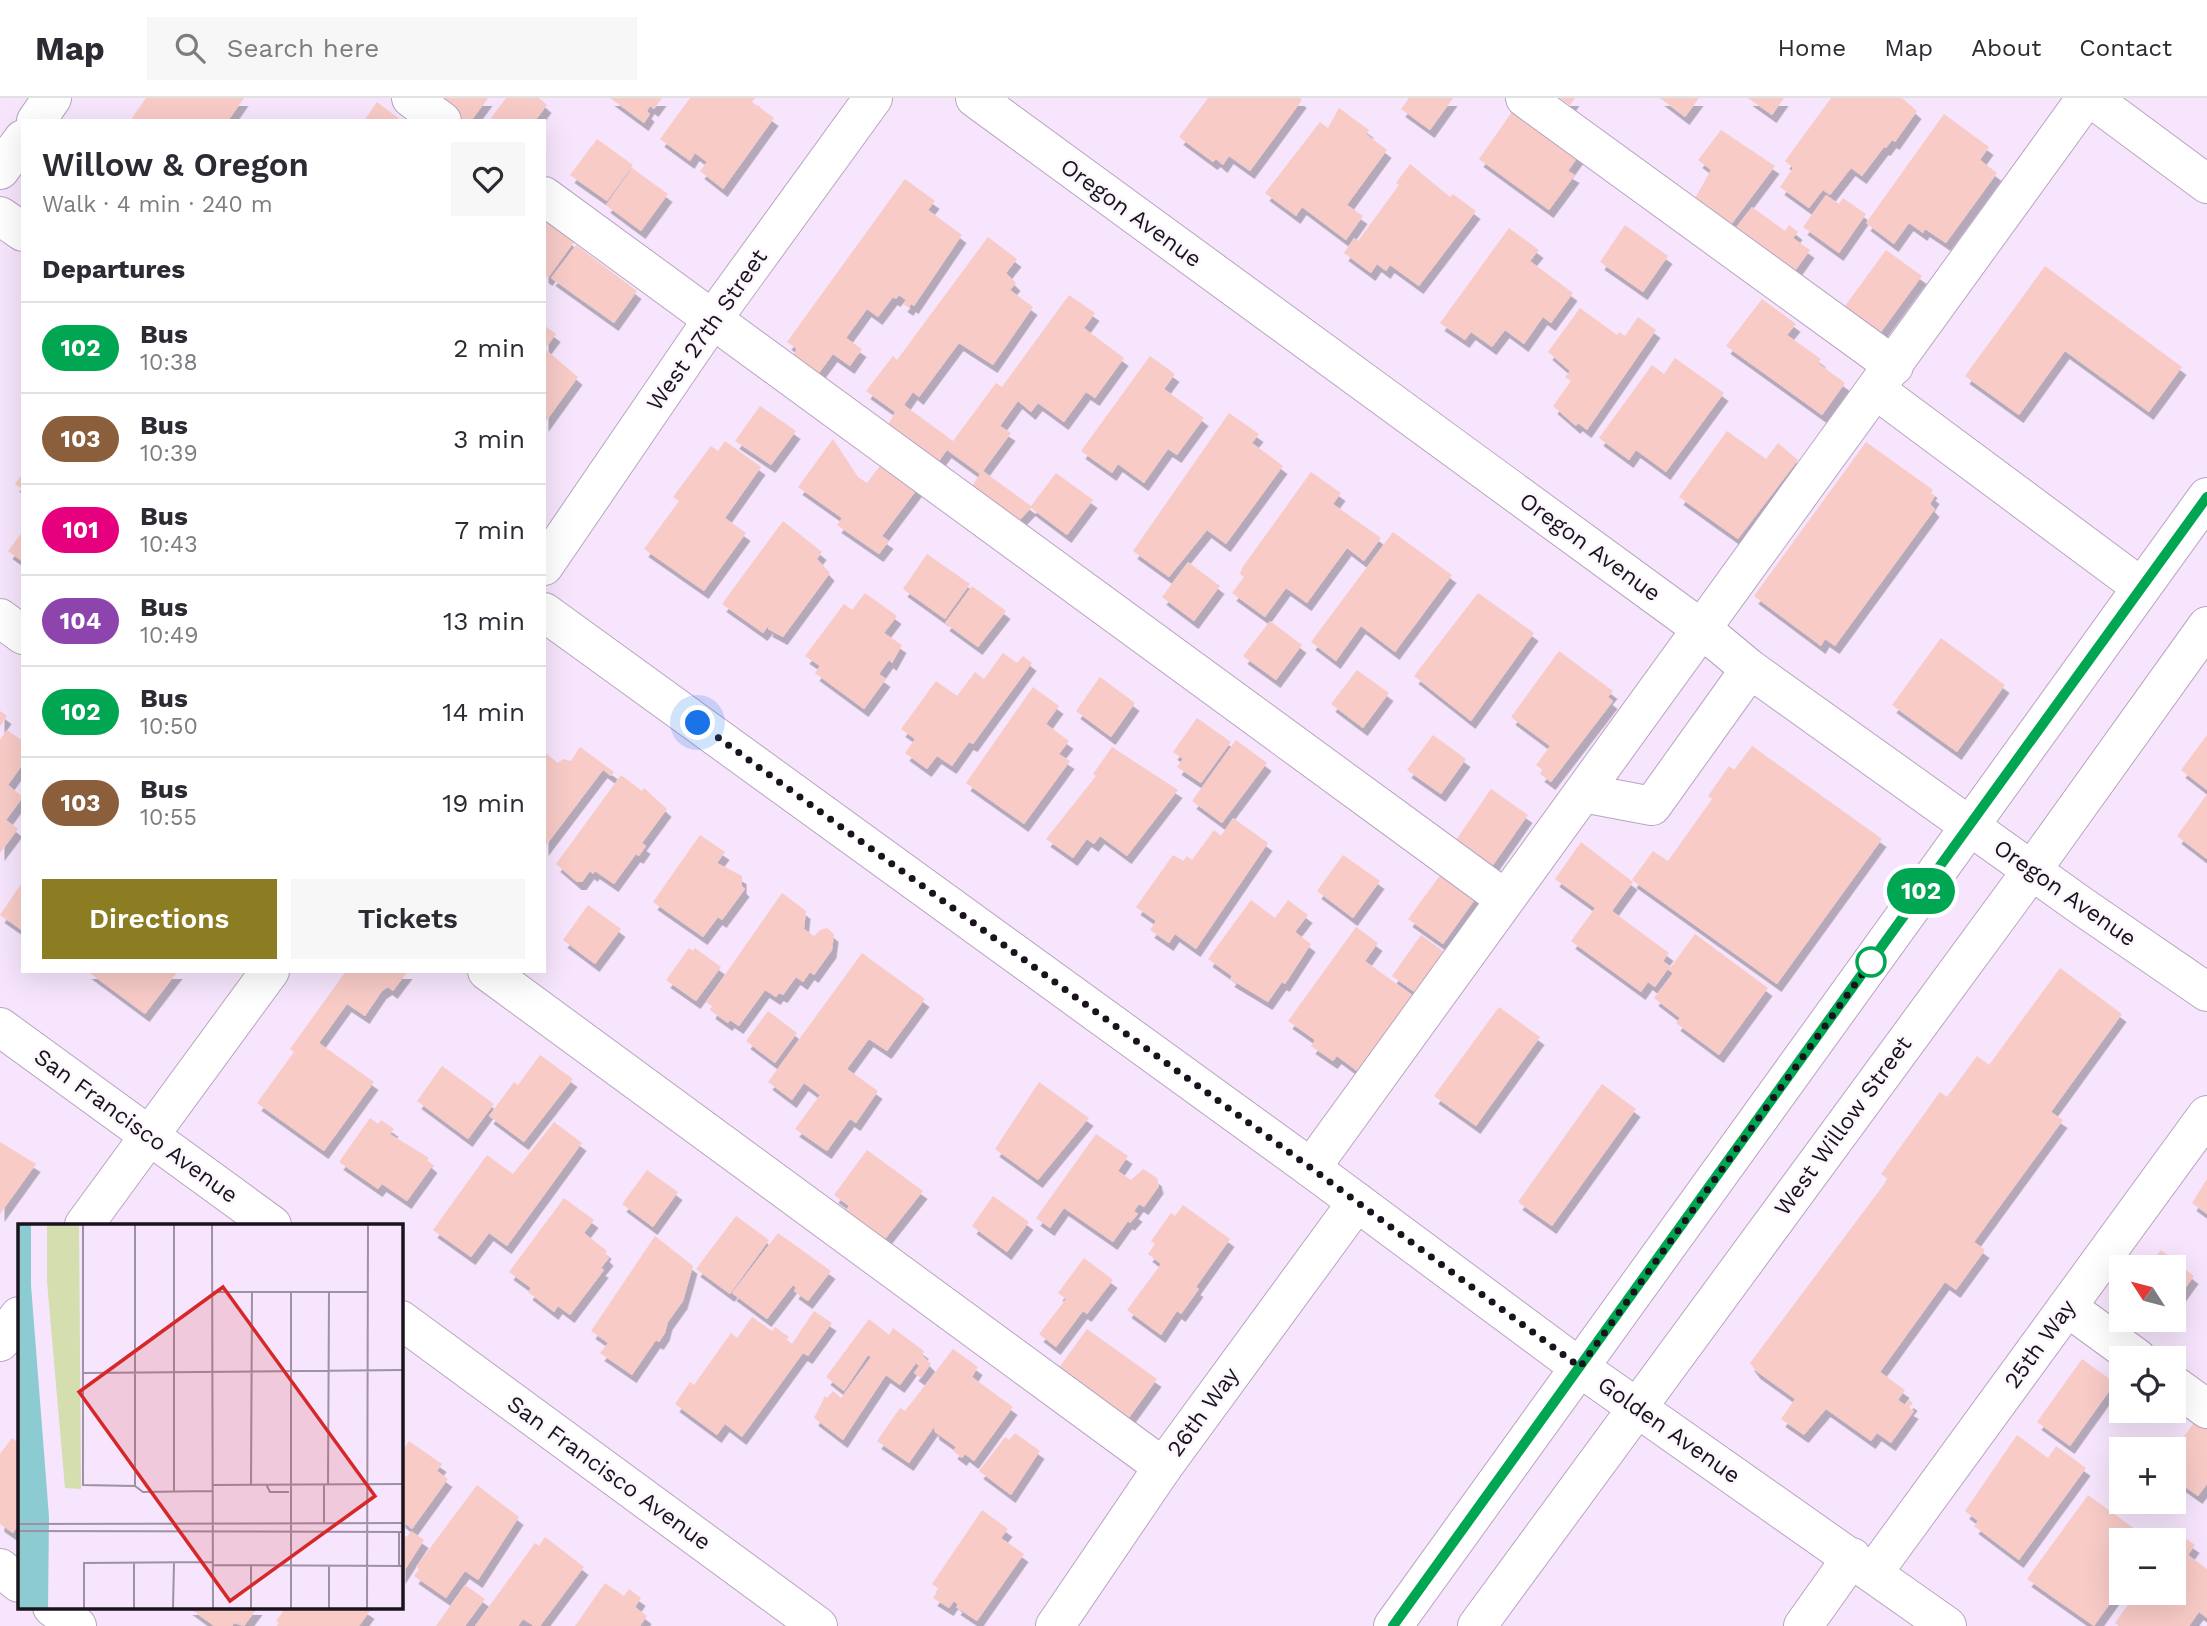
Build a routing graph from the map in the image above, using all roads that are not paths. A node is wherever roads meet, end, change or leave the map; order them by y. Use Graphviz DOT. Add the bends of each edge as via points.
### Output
graph roads {
  1 [pos="52,98"];
  2 [pos="411,98"];
  3 [pos="873,98"];
  4 [pos="975,98"];
  5 [pos="1525,98"];
  6 [pos="2086,98"];
  7 [pos="2091,98"];
  8 [pos="37,119"];
  9 [pos="439,119"];
  10 [pos="21,142"];
  11 [pos="0,170"];
  12 [pos="2207,184"];
  13 [pos="546,197"];
  14 [pos="0,216"];
  15 [pos="21,231"];
  16 [pos="712,320"];
  17 [pos="1885,378"];
  18 [pos="2207,497"];
  19 [pos="546,563"];
  20 [pos="2141,587"];
  21 [pos="546,613"];
  22 [pos="0,618"];
  23 [pos="2207,625"];
  24 [pos="1703,629"];
  25 [pos="21,634"];
  26 [pos="1750,669"];
  27 [pos="1583,793"];
  28 [pos="1967,825"];
  29 [pos="2032,870"];
  30 [pos="1506,899"];
  31 [pos="269,973"];
  32 [pos="490,973"];
  33 [pos="2207,992"];
  34 [pos="0,1027"];
  35 [pos="2207,1115"];
  36 [pos="149,1135"];
  37 [pos="1311,1168"];
  38 [pos="1357,1202"];
  39 [pos="86,1224"];
  40 [pos="271,1224"];
  41 [pos="2067,1307"];
  42 [pos="18,1317"];
  43 [pos="402,1321"];
  44 [pos="0,1342"];
  45 [pos="2121,1346"];
  46 [pos="1580,1367"];
  47 [pos="2186,1394"];
  48 [pos="1637,1407"];
  49 [pos="2207,1409"];
  50 [pos="1163,1467"];
  51 [pos="1863,1565"];
  52 [pos="0,1569"];
  53 [pos="18,1582"];
  54 [pos="52,1608"];
  55 [pos="77,1626"];
  56 [pos="818,1626"];
  57 [pos="1055,1626"];
  58 [pos="1393,1626"];
  59 [pos="1477,1626"];
  60 [pos="1803,1626"];
  61 [pos="1947,1626"];
  1 -- 8 [label="street"];
  2 -- 9 [label="street"];
  3 -- 16 [label="street, West 27th Street"];
  4 -- 24 [label="street, Oregon Avenue"];
  5 -- 17 [label="street"];
  6 -- 17 [label="street"];
  7 -- 12 [label="street"];
  10 -- 11 [label="street"];
  13 -- 16 [label="street"];
  14 -- 15 [label="street"];
  16 -- 19 [label="street, West 27th Street"];
  16 -- 30 [label="street"];
  17 -- 20 [label="street"];
  17 -- 24 [label="street"];
  18 -- 20 [label="street"];
  20 -- 28 [label="street"];
  21 -- 37 [label="street, Golden Avenue"];
  22 -- 25 [label="street"];
  23 -- 29 [label="street, West Willow Street"];
  24 -- 26 [label="street, Oregon Avenue"];
  24 -- 27 [label="street"];
  26 -- 27 [label="street" via="1652,806"];
  26 -- 28 [label="street, Oregon Avenue"];
  27 -- 30 [label="street"];
  28 -- 29 [label="street, Oregon Avenue"];
  28 -- 46 [label="street"];
  29 -- 33 [label="street, Oregon Avenue"];
  29 -- 48 [label="street, West Willow Street"];
  30 -- 37 [label="street"];
  31 -- 36 [label="street"];
  32 -- 50 [label="street"];
  34 -- 36 [label="street, San Francisco Avenue"];
  35 -- 41 [label="street, 25th Way"];
  36 -- 39 [label="street"];
  36 -- 40 [label="street, San Francisco Avenue"];
  37 -- 38 [label="street, Golden Avenue"];
  38 -- 46 [label="street, Golden Avenue"];
  38 -- 50 [label="street, 26th Way"];
  41 -- 45 [label="street"];
  41 -- 51 [label="street, 25th Way"];
  42 -- 44 [label="street"];
  43 -- 56 [label="street, San Francisco Avenue"];
  46 -- 48 [label="street, Golden Avenue"];
  46 -- 58 [label="street"];
  47 -- 49 [label="street"];
  48 -- 51 [label="street, Golden Avenue"];
  48 -- 59 [label="street, West Willow Street"];
  50 -- 57 [label="street, 26th Way"];
  51 -- 60 [label="street, 25th Way"];
  51 -- 61 [label="street, Golden Avenue"];
  52 -- 53 [label="street"];
  54 -- 55 [label="street"];
}
